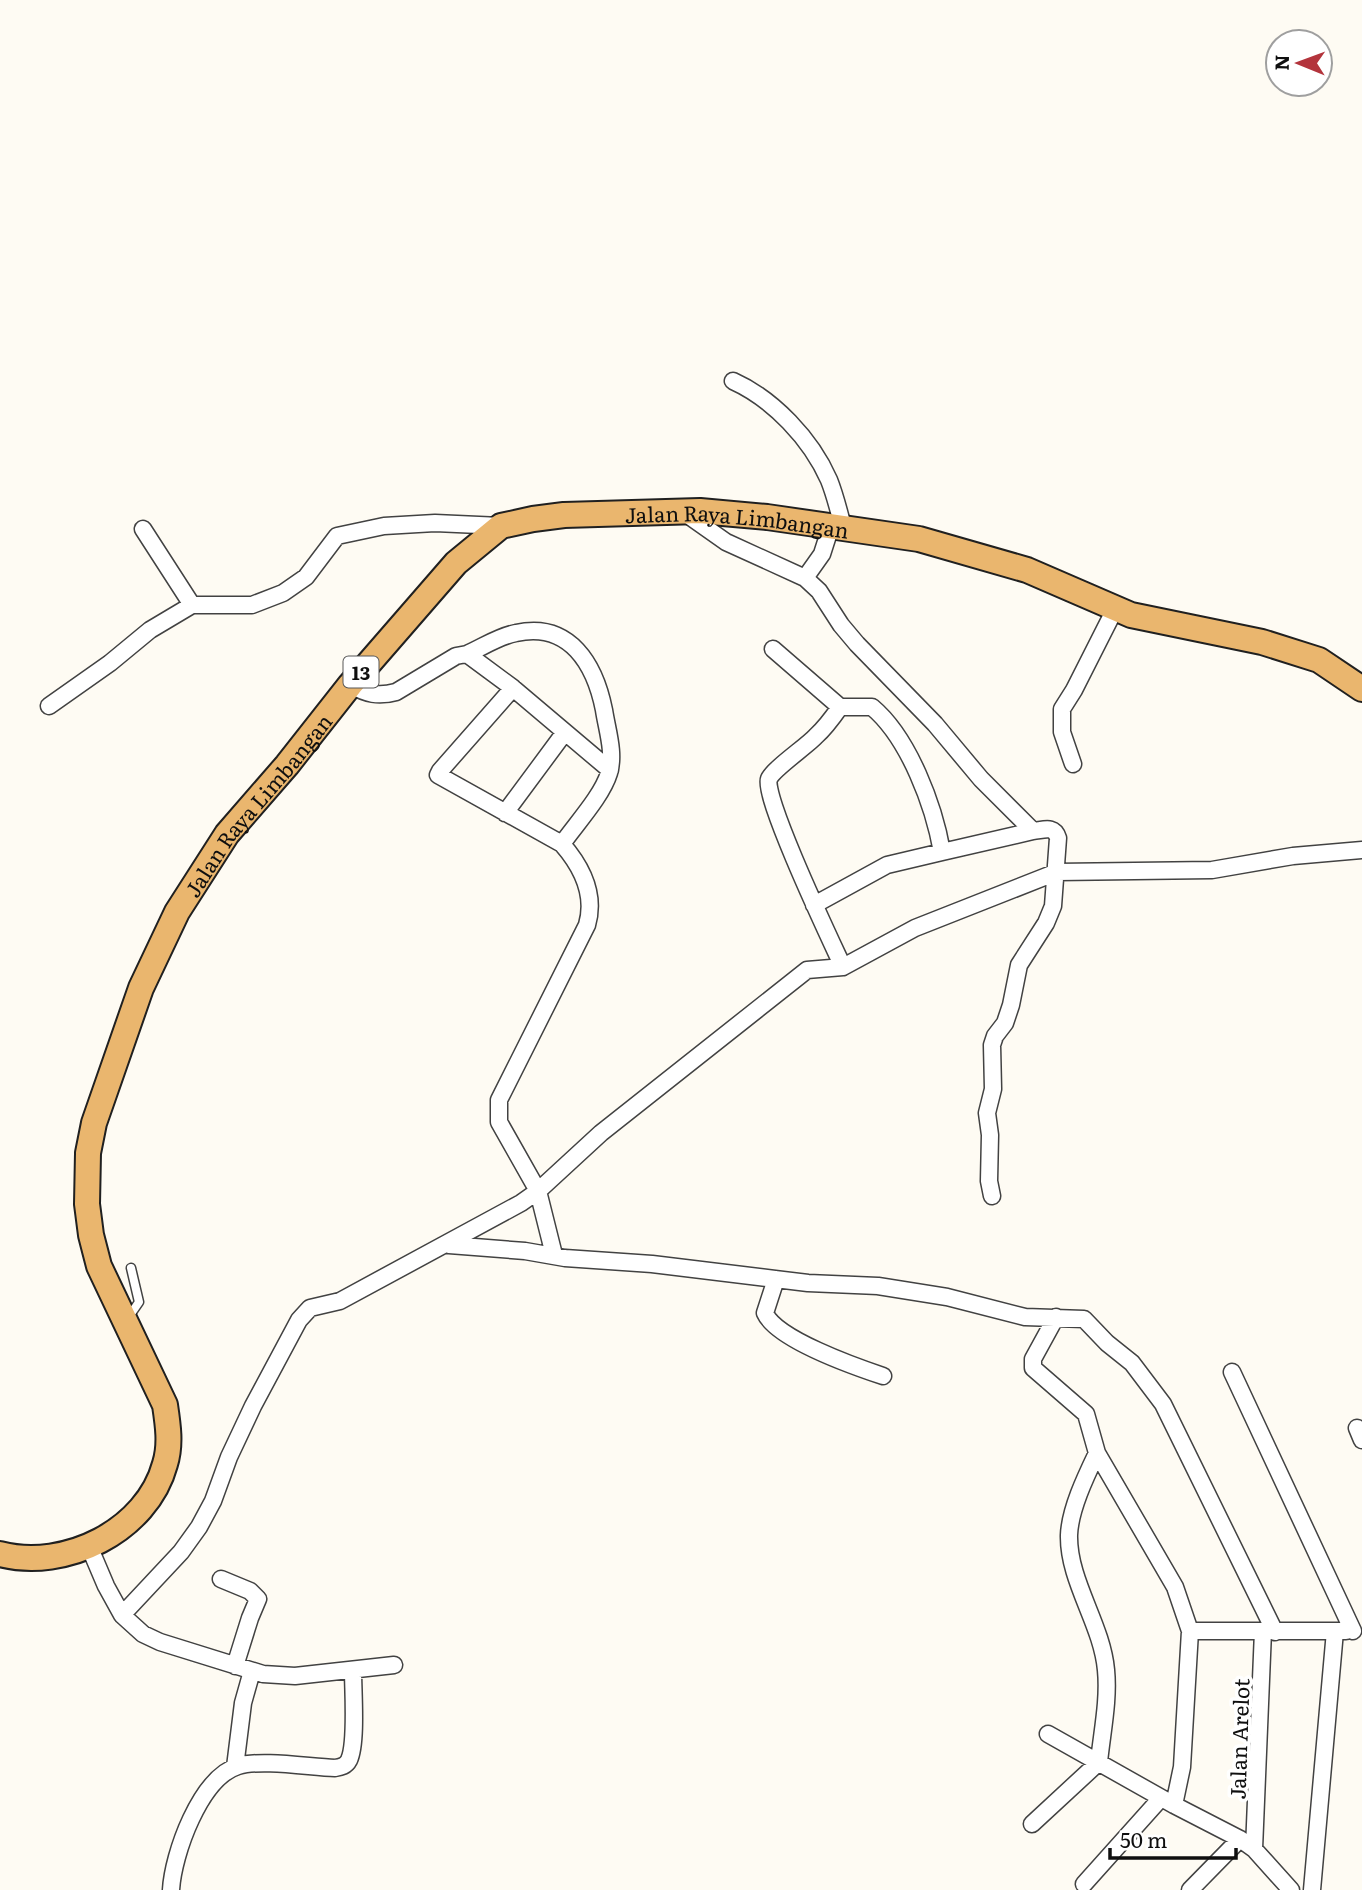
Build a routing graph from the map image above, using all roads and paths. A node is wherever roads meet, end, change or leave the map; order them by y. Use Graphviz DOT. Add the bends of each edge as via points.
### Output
graph roads {
  1 [pos="733,381"];
  2 [pos="682,511"];
  3 [pos="837,526"];
  4 [pos="501,527"];
  5 [pos="143,529"];
  6 [pos="805,578"];
  7 [pos="192,605"];
  8 [pos="1115,609"];
  9 [pos="773,649"];
  10 [pos="467,654"];
  11 [pos="350,685"];
  12 [pos="513,688"];
  13 [pos="1362,689"];
  14 [pos="49,706"];
  15 [pos="840,707"];
  16 [pos="565,733"];
  17 [pos="1073,764"];
  18 [pos="610,770"];
  19 [pos="505,813"];
  20 [pos="1033,831"];
  21 [pos="562,844"];
  22 [pos="1362,850"];
  23 [pos="942,852"];
  24 [pos="1057,872"];
  25 [pos="814,905"];
  26 [pos="843,967"];
  27 [pos="538,1191"];
  28 [pos="992,1196"];
  29 [pos="447,1245"];
  30 [pos="554,1255"];
  31 [pos="131,1268"];
  32 [pos="776,1279"];
  33 [pos="1056,1317"];
  34 [pos="124,1323"];
  35 [pos="1231,1372"];
  36 [pos="883,1376"];
  37 [pos="1097,1453"];
  38 [pos="89,1546"];
  39 [pos="0,1553"];
  40 [pos="221,1579"];
  41 [pos="122,1615"];
  42 [pos="1357,1630"];
  43 [pos="1190,1631"];
  44 [pos="1335,1631"];
  45 [pos="1269,1632"];
  46 [pos="394,1665"];
  47 [pos="235,1666"];
  48 [pos="353,1670"];
  49 [pos="252,1671"];
  50 [pos="1048,1734"];
  51 [pos="1099,1762"];
  52 [pos="235,1767"];
  53 [pos="1168,1802"];
  54 [pos="1032,1825"];
  55 [pos="1240,1839"];
  56 [pos="1254,1849"];
  57 [pos="1084,1884"];
  58 [pos="171,1890"];
  59 [pos="1190,1890"];
  60 [pos="1290,1890"];
  61 [pos="1312,1890"];
  1 -- 3 [label="street" via="759,394 808,444 830,482"];
  2 -- 3 [label="highway, Jalan Raya Limbangan / 13"];
  2 -- 4 [label="highway, Jalan Raya Limbangan / 13" via="564,515"];
  2 -- 6 [label="street" via="726,542"];
  3 -- 6 [label="street"];
  3 -- 8 [label="highway, Jalan Raya Limbangan / 13" via="948,546 1027,570"];
  4 -- 7 [label="street" via="435,523 364,529 337,537 306,577 283,593 252,605"];
  4 -- 11 [label="highway, Jalan Raya Limbangan / 13" via="456,563"];
  5 -- 7 [label="street"];
  6 -- 20 [label="street" via="857,644"];
  7 -- 14 [label="street" via="150,630"];
  8 -- 13 [label="highway, Jalan Raya Limbangan / 13" via="1308,656"];
  8 -- 17 [label="street" via="1062,709 1062,732"];
  9 -- 15 [label="street"];
  10 -- 11 [label="street" via="386,695"];
  10 -- 12 [label="street"];
  10 -- 18 [label="street" via="526,631 550,633 568,642 593,672 611,751"];
  11 -- 34 [label="highway, Jalan Raya Limbangan / 13" via="227,834 177,912 141,988 94,1123 86,1179 99,1266"];
  12 -- 16 [label="street"];
  12 -- 19 [label="street" via="438,774"];
  15 -- 23 [label="street" via="872,707 882,715 915,769 937,825"];
  15 -- 25 [label="street" via="816,737 768,780 777,815"];
  16 -- 18 [label="street"];
  16 -- 19 [label="street"];
  18 -- 21 [label="street" via="604,786"];
  19 -- 21 [label="street"];
  20 -- 23 [label="street"];
  20 -- 24 [label="street" via="1050,829 1058,835"];
  21 -- 27 [label="street" via="585,878 589,917 499,1100 498,1111 499,1122"];
  22 -- 24 [label="street" via="1212,870"];
  23 -- 25 [label="street" via="887,865"];
  24 -- 26 [label="street" via="915,928"];
  24 -- 28 [label="street" via="1053,906 1019,965 1005,1023 992,1045 993,1089 987,1113"];
  25 -- 26 [label="street"];
  26 -- 27 [label="street" via="807,970 601,1133"];
  27 -- 29 [label="street"];
  27 -- 30 [label="street"];
  29 -- 30 [label="street"];
  29 -- 41 [label="street" via="340,1301 310,1308 299,1320 253,1406 199,1527"];
  30 -- 32 [label="street"];
  31 -- 34 [label="lane" via="139,1302"];
  32 -- 33 [label="street" via="878,1286 1025,1317"];
  32 -- 36 [label="street" via="766,1317 838,1361"];
  33 -- 37 [label="street" via="1033,1359 1033,1368 1083,1410"];
  33 -- 45 [label="street" via="1088,1321 1132,1363 1163,1404"];
  34 -- 38 [label="highway, Jalan Raya Limbangan / 13" via="164,1405 169,1446 159,1482 140,1511"];
  35 -- 42 [label="street"];
  37 -- 43 [label="street" via="1175,1587"];
  37 -- 51 [label="street" via="1081,1488 1069,1534 1106,1669"];
  38 -- 39 [label="highway, Jalan Raya Limbangan / 13" via="49,1557"];
  38 -- 41 [label="street"];
  40 -- 47 [label="street" via="258,1599"];
  41 -- 47 [label="street" via="143,1634"];
  42 -- 44 [label="street"];
  43 -- 45 [label="street"];
  43 -- 53 [label="street" via="1182,1767"];
  44 -- 45 [label="street"];
  44 -- 61 [label="street"];
  45 -- 56 [label="street, Jalan Arelot"];
  46 -- 48 [label="street"];
  47 -- 49 [label="street"];
  48 -- 49 [label="street" via="295,1676"];
  48 -- 52 [label="street" via="353,1726 346,1765"];
  49 -- 52 [label="street"];
  50 -- 51 [label="street"];
  51 -- 53 [label="street"];
  51 -- 54 [label="street"];
  52 -- 58 [label="street" via="211,1786 190,1820 175,1858"];
  53 -- 55 [label="street"];
  53 -- 57 [label="street"];
  55 -- 56 [label="street"];
  55 -- 59 [label="street"];
  56 -- 60 [label="street"];
}
